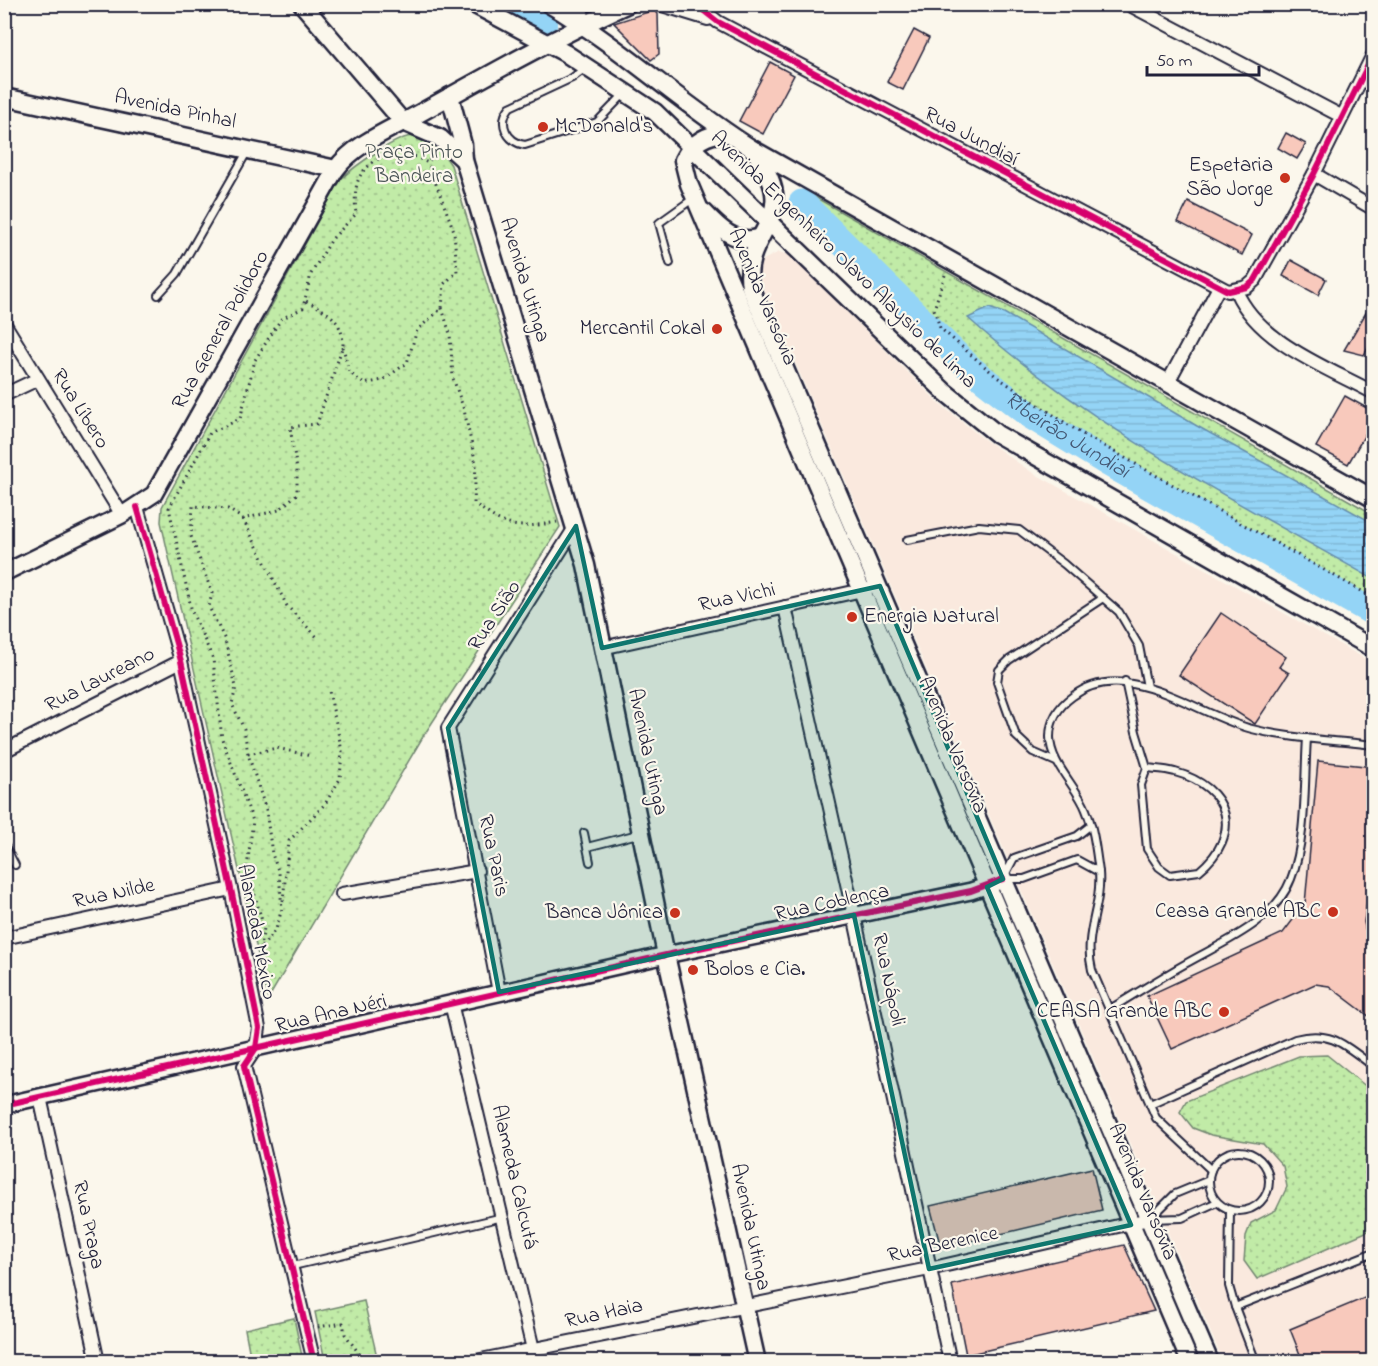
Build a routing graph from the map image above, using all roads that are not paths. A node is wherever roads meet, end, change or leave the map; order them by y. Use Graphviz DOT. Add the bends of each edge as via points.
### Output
graph roads {
  1 [pos="302,4"];
  2 [pos="473,4"];
  3 [pos="549,4"];
  4 [pos="578,4"];
  5 [pos="628,4"];
  6 [pos="659,4"];
  7 [pos="695,4"];
  8 [pos="1128,4"];
  9 [pos="718,22"];
  10 [pos="583,25"];
  11 [pos="545,43"];
  12 [pos="1374,53"];
  13 [pos="587,67"];
  14 [pos="626,92"];
  15 [pos="450,96"];
  16 [pos="4,97"];
  17 [pos="1341,116"];
  18 [pos="403,122"];
  19 [pos="728,134"];
  20 [pos="692,146"];
  21 [pos="248,149"];
  22 [pos="754,150"];
  23 [pos="464,160"];
  24 [pos="336,169"];
  25 [pos="1314,174"];
  26 [pos="696,201"];
  27 [pos="1374,209"];
  28 [pos="769,220"];
  29 [pos="758,238"];
  30 [pos="670,263"];
  31 [pos="1219,287"];
  32 [pos="1236,291"];
  33 [pos="158,295"];
  34 [pos="4,323"];
  35 [pos="38,378"];
  36 [pos="1167,384"];
  37 [pos="1374,393"];
  38 [pos="4,395"];
  39 [pos="1374,499"];
  40 [pos="137,507"];
  41 [pos="122,515"];
  42 [pos="575,523"];
  43 [pos="908,540"];
  44 [pos="4,573"];
  45 [pos="880,586"];
  46 [pos="863,590"];
  47 [pos="1103,598"];
  48 [pos="785,607"];
  49 [pos="602,648"];
  50 [pos="1374,649"];
  51 [pos="180,661"];
  52 [pos="1125,681"];
  53 [pos="1147,687"];
  54 [pos="448,728"];
  55 [pos="1306,738"];
  56 [pos="1374,745"];
  57 [pos="4,751"];
  58 [pos="1056,762"];
  59 [pos="1147,768"];
  60 [pos="1091,825"];
  61 [pos="584,833"];
  62 [pos="642,833"];
  63 [pos="4,844"];
  64 [pos="587,847"];
  65 [pos="590,862"];
  66 [pos="15,865"];
  67 [pos="477,872"];
  68 [pos="1099,872"];
  69 [pos="1003,879"];
  70 [pos="987,887"];
  71 [pos="231,889"];
  72 [pos="342,894"];
  73 [pos="854,915"];
  74 [pos="4,938"];
  75 [pos="666,955"];
  76 [pos="499,992"];
  77 [pos="451,1003"];
  78 [pos="1110,1009"];
  79 [pos="256,1048"];
  80 [pos="1374,1067"];
  81 [pos="40,1097"];
  82 [pos="1150,1104"];
  83 [pos="4,1105"];
  84 [pos="1211,1170"];
  85 [pos="1209,1180"];
  86 [pos="1217,1202"];
  87 [pos="1230,1210"];
  88 [pos="504,1217"];
  89 [pos="1149,1219"];
  90 [pos="1131,1225"];
  91 [pos="1374,1252"];
  92 [pos="293,1266"];
  93 [pos="928,1269"];
  94 [pos="744,1306"];
  95 [pos="1235,1308"];
  96 [pos="535,1355"];
  97 [pos="98,1362"];
  98 [pos="314,1362"];
  99 [pos="471,1362"];
  100 [pos="757,1362"];
  101 [pos="950,1362"];
  102 [pos="1190,1362"];
  103 [pos="1210,1362"];
  104 [pos="1256,1362"];
  1 -- 18 [label="main road"];
  2 -- 11 [label="main road, Avenida Engenheiro Olavo Alaysio de Lima"];
  3 -- 10 [label="main road, Avenida Engenheiro Olavo Alaysio de Lima"];
  4 -- 10 [label="main road"];
  5 -- 10 [label="main road"];
  6 -- 9 [label="street, Rua Jundiaí"];
  7 -- 9 [label="street, Rua Jundiaí"];
  8 -- 17 [label="street"];
  9 -- 31 [label="street, Rua Jundiaí"];
  10 -- 11 [label="main road"];
  10 -- 19 [label="main road, Avenida Engenheiro Olavo Alaysio de Lima"];
  11 -- 13 [label="main road, Avenida Engenheiro Olavo Alaysio de Lima"];
  11 -- 15 [label="main road"];
  12 -- 17 [label="street"];
  13 -- 14 [label="main road, Avenida Engenheiro Olavo Alaysio de Lima"];
  13 -- 14 [label="lane" via="510,107 504,124 508,136 525,145 580,129 597,122"];
  14 -- 20 [label="main road, Avenida Engenheiro Olavo Alaysio de Lima"];
  15 -- 18 [label="main road"];
  15 -- 23 [label="main road, Avenida Utinga"];
  16 -- 21 [label="main road, Avenida Pinhal"];
  17 -- 25 [label="street"];
  18 -- 23 [label="main road" via="440,138"];
  18 -- 24 [label="main road" via="347,155"];
  19 -- 20 [label="main road" via="714,134"];
  19 -- 22 [label="main road, Avenida Engenheiro Olavo Alaysio de Lima"];
  20 -- 26 [label="main road, Avenida Varsóvia" via="684,160 684,172"];
  20 -- 28 [label="main road, Avenida Engenheiro Olavo Alaysio de Lima"];
  21 -- 24 [label="main road, Avenida Pinhal"];
  21 -- 33 [label="lane" via="177,274"];
  22 -- 28 [label="main road" via="774,192"];
  22 -- 36 [label="main road, Avenida Engenheiro Olavo Alaysio de Lima"];
  23 -- 42 [label="main road, Avenida Utinga"];
  24 -- 40 [label="street, Rua General Polidoro" via="154,494"];
  25 -- 27 [label="street"];
  25 -- 32 [label="street" via="1255,280"];
  26 -- 29 [label="main road" via="730,235 741,240"];
  26 -- 30 [label="lane" via="659,223"];
  26 -- 46 [label="main road, Avenida Varsóvia"];
  28 -- 29 [label="main road, Avenida Varsóvia"];
  28 -- 50 [label="main road, Avenida Engenheiro Olavo Alaysio de Lima" via="945,392 997,434"];
  29 -- 45 [label="main road, Avenida Varsóvia" via="750,262 750,287"];
  31 -- 32 [label="street, Rua Jundiaí"];
  31 -- 36 [label="street"];
  32 -- 37 [label="street" via="1247,311 1269,332"];
  34 -- 35 [label="street, Rua Líbero"];
  35 -- 38 [label="street"];
  35 -- 41 [label="street, Rua Líbero"];
  36 -- 39 [label="main road, Avenida Engenheiro Olavo Alaysio de Lima"];
  40 -- 41 [label="street, Rua General Polidoro"];
  40 -- 51 [label="street, Alameda México"];
  41 -- 44 [label="street, Rua General Polidoro"];
  42 -- 49 [label="main road, Avenida Utinga"];
  42 -- 54 [label="street, Rua Sião"];
  43 -- 47 [label="lane" via="979,526 1018,530"];
  45 -- 46 [label="street, Rua Vichi"];
  45 -- 69 [label="main road, Avenida Varsóvia"];
  46 -- 48 [label="street, Rua Vichi"];
  46 -- 70 [label="main road, Avenida Varsóvia"];
  47 -- 53 [label="lane" via="1119,612 1138,646"];
  47 -- 58 [label="lane" via="999,670 997,682 1016,736 1033,752"];
  48 -- 49 [label="street, Rua Vichi"];
  48 -- 73 [label="street, Rua Nápoli"];
  49 -- 62 [label="main road, Avenida Utinga"];
  51 -- 57 [label="street, Rua Laureano"];
  51 -- 71 [label="street, Alameda México"];
  52 -- 53 [label="lane"];
  52 -- 58 [label="lane" via="1103,681 1085,687 1065,702 1052,721 1050,740"];
  52 -- 59 [label="lane"];
  53 -- 55 [label="lane" via="1229,723"];
  54 -- 67 [label="street, Rua Paris"];
  55 -- 56 [label="lane"];
  55 -- 78 [label="lane" via="1299,850 1280,900 1239,933"];
  58 -- 60 [label="lane" via="1076,788"];
  59 -- 59 [label="lane" via="1141,785 1148,849 1159,867 1170,875 1199,872 1220,849 1227,828 1226,812 1219,798 1200,783 1176,772"];
  60 -- 68 [label="lane"];
  60 -- 69 [label="lane" via="1077,836 1014,858"];
  61 -- 64 [label="lane"];
  62 -- 64 [label="lane"];
  62 -- 75 [label="main road, Avenida Utinga"];
  63 -- 66 [label="lane"];
  64 -- 65 [label="lane"];
  67 -- 72 [label="street"];
  67 -- 76 [label="street, Rua Paris"];
  68 -- 69 [label="lane" via="1077,860 1024,879"];
  68 -- 78 [label="lane" via="1101,889 1088,951"];
  69 -- 70 [label="street, Rua Coblença"];
  69 -- 89 [label="main road, Avenida Varsóvia"];
  70 -- 73 [label="street, Rua Coblença"];
  70 -- 90 [label="main road, Avenida Varsóvia"];
  71 -- 74 [label="street, Rua Nilde"];
  71 -- 79 [label="street, Alameda México" via="259,1028"];
  73 -- 75 [label="street, Rua Coblença"];
  73 -- 93 [label="street, Rua Nápoli"];
  75 -- 76 [label="street, Rua Ana Néri"];
  75 -- 94 [label="main road, Avenida Utinga"];
  76 -- 77 [label="street, Rua Ana Néri"];
  77 -- 79 [label="street, Rua Ana Néri"];
  77 -- 88 [label="street, Alameda Calcutá"];
  78 -- 82 [label="lane"];
  79 -- 81 [label="street, Rua Ana Néri"];
  79 -- 92 [label="street, Alameda México" via="244,1066"];
  80 -- 82 [label="lane" via="1338,1040 1311,1035"];
  81 -- 83 [label="street, Rua Ana Néri"];
  81 -- 97 [label="street, Rua Praga"];
  82 -- 84 [label="lane" via="1168,1131"];
  84 -- 85 [label="lane"];
  84 -- 87 [label="lane" via="1216,1162 1233,1152 1252,1155 1266,1169 1264,1197 1250,1209"];
  85 -- 86 [label="lane"];
  85 -- 89 [label="lane" via="1175,1194"];
  86 -- 87 [label="lane"];
  86 -- 89 [label="lane" via="1182,1218"];
  87 -- 95 [label="lane" via="1228,1269"];
  88 -- 92 [label="lane"];
  88 -- 96 [label="street, Alameda Calcutá"];
  89 -- 90 [label="street, Rua Berenice"];
  89 -- 103 [label="main road, Avenida Varsóvia"];
  90 -- 93 [label="street, Rua Berenice"];
  90 -- 102 [label="main road, Avenida Varsóvia"];
  91 -- 95 [label="lane"];
  92 -- 98 [label="street, Alameda México"];
  93 -- 94 [label="street, Rua Berenice"];
  93 -- 101 [label="street, Rua Nápoli"];
  94 -- 96 [label="street, Rua Haia"];
  94 -- 100 [label="main road, Avenida Utinga"];
  95 -- 104 [label="lane"];
  96 -- 99 [label="street, Rua Haia"];
}
